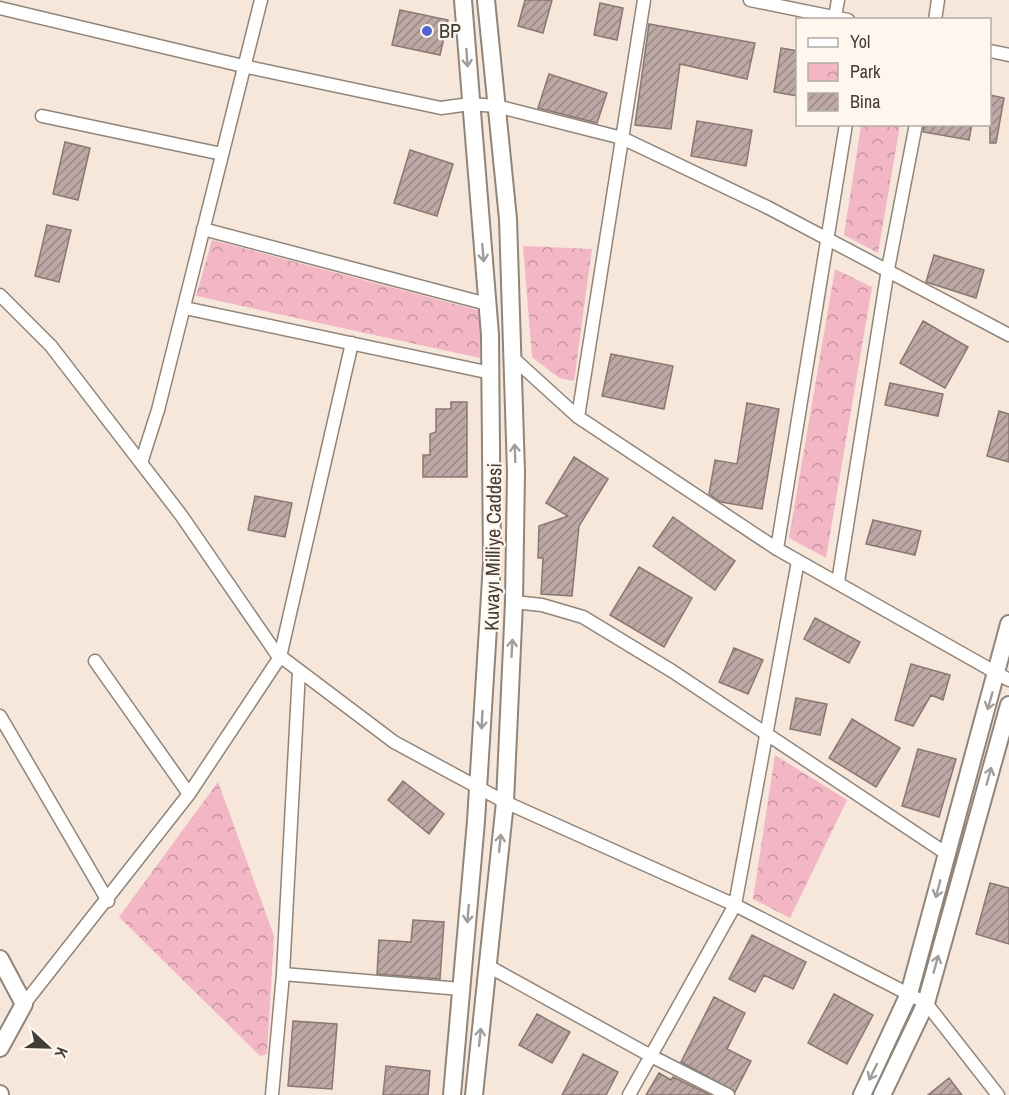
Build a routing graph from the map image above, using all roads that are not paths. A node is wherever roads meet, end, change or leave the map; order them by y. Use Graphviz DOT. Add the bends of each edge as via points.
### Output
graph roads {
  1 [pos="261,0"];
  2 [pos="463,0"];
  3 [pos="486,0"];
  4 [pos="644,0"];
  5 [pos="750,0"];
  6 [pos="838,0"];
  7 [pos="938,0"];
  8 [pos="0,8"];
  9 [pos="835,17"];
  10 [pos="839,18"];
  11 [pos="935,18"];
  12 [pos="991,51"];
  13 [pos="1009,56"];
  14 [pos="243,66"];
  15 [pos="470,104"];
  16 [pos="496,106"];
  17 [pos="42,116"];
  18 [pos="846,126"];
  19 [pos="915,126"];
  20 [pos="622,138"];
  21 [pos="222,154"];
  22 [pos="203,229"];
  23 [pos="826,239"];
  24 [pos="888,270"];
  25 [pos="0,295"];
  26 [pos="487,304"];
  27 [pos="184,308"];
  28 [pos="1009,335"];
  29 [pos="352,344"];
  30 [pos="513,358"];
  31 [pos="490,373"];
  32 [pos="578,417"];
  33 [pos="141,463"];
  34 [pos="777,549"];
  35 [pos="798,561"];
  36 [pos="838,582"];
  37 [pos="514,602"];
  38 [pos="1009,624"];
  39 [pos="280,657"];
  40 [pos="95,662"];
  41 [pos="299,671"];
  42 [pos="1003,677"];
  43 [pos="1009,705"];
  44 [pos="0,716"];
  45 [pos="765,734"];
  46 [pos="478,785"];
  47 [pos="189,794"];
  48 [pos="505,802"];
  49 [pos="947,854"];
  50 [pos="108,901"];
  51 [pos="735,905"];
  52 [pos="0,959"];
  53 [pos="488,966"];
  54 [pos="283,974"];
  55 [pos="461,989"];
  56 [pos="909,994"];
  57 [pos="927,1003"];
  58 [pos="24,1004"];
  59 [pos="0,1048"];
  60 [pos="651,1056"];
  61 [pos="272,1095"];
  62 [pos="452,1095"];
  63 [pos="474,1095"];
  64 [pos="629,1095"];
  65 [pos="728,1095"];
  66 [pos="862,1095"];
  67 [pos="882,1095"];
  68 [pos="998,1095"];
  1 -- 14 [label="street"];
  2 -- 15 [label="main road, Kuvayı Milliye Caddesi, one-way"];
  3 -- 16 [label="main road, Kuvayı Milliye Caddesi"];
  4 -- 20 [label="street"];
  5 -- 9 [label="street"];
  6 -- 9 [label="street"];
  7 -- 11 [label="street"];
  8 -- 14 [label="street"];
  9 -- 10 [label="street"];
  12 -- 13 [label="street"];
  14 -- 15 [label="street" via="441,108"];
  14 -- 21 [label="street"];
  15 -- 16 [label="street"];
  15 -- 26 [label="main road, Kuvayı Milliye Caddesi, one-way"];
  16 -- 20 [label="street"];
  16 -- 30 [label="main road, Kuvayı Milliye Caddesi" via="508,219"];
  17 -- 21 [label="street"];
  18 -- 23 [label="street"];
  19 -- 24 [label="street"];
  20 -- 23 [label="street"];
  20 -- 32 [label="street"];
  21 -- 22 [label="street"];
  22 -- 26 [label="street"];
  22 -- 27 [label="street"];
  23 -- 24 [label="street"];
  23 -- 34 [label="street"];
  24 -- 28 [label="street"];
  24 -- 36 [label="street"];
  25 -- 33 [label="street" via="51,346"];
  26 -- 31 [label="main road, Kuvayı Milliye Caddesi"];
  27 -- 29 [label="street"];
  27 -- 33 [label="street"];
  29 -- 31 [label="street"];
  29 -- 39 [label="street"];
  30 -- 32 [label="street"];
  37 -- 30 [label="main road, Kuvayı Milliye Caddesi, one-way"];
  31 -- 46 [label="main road, Kuvayı Milliye Caddesi, one-way" via="492,562"];
  32 -- 34 [label="street"];
  33 -- 39 [label="street"];
  34 -- 35 [label="street"];
  35 -- 36 [label="street"];
  35 -- 45 [label="street"];
  36 -- 42 [label="street"];
  37 -- 45 [label="street" via="542,605 583,617"];
  48 -- 37 [label="main road, Kuvayı Milliye Caddesi, one-way"];
  38 -- 42 [label="main road"];
  39 -- 41 [label="street"];
  39 -- 47 [label="street"];
  40 -- 47 [label="street"];
  41 -- 46 [label="street" via="394,742"];
  41 -- 54 [label="street"];
  42 -- 49 [label="main road, one-way"];
  57 -- 43 [label="main road, one-way"];
  44 -- 50 [label="street"];
  45 -- 49 [label="street"];
  45 -- 51 [label="street"];
  46 -- 48 [label="street"];
  46 -- 55 [label="main road, Kuvayı Milliye Caddesi, one-way"];
  47 -- 50 [label="street"];
  48 -- 51 [label="street"];
  53 -- 48 [label="main road, Kuvayı Milliye Caddesi, one-way"];
  49 -- 56 [label="main road, one-way"];
  50 -- 58 [label="street"];
  51 -- 56 [label="street"];
  51 -- 60 [label="street"];
  52 -- 58 [label="main road"];
  53 -- 60 [label="street"];
  63 -- 53 [label="main road, Kuvayı Milliye Caddesi, one-way"];
  54 -- 55 [label="street"];
  54 -- 61 [label="street"];
  55 -- 62 [label="main road, Kuvayı Milliye Caddesi"];
  56 -- 57 [label="street"];
  56 -- 66 [label="main road, one-way"];
  57 -- 67 [label="main road"];
  57 -- 68 [label="street"];
  58 -- 59 [label="main road"];
  60 -- 64 [label="street"];
  60 -- 65 [label="street"];
}
